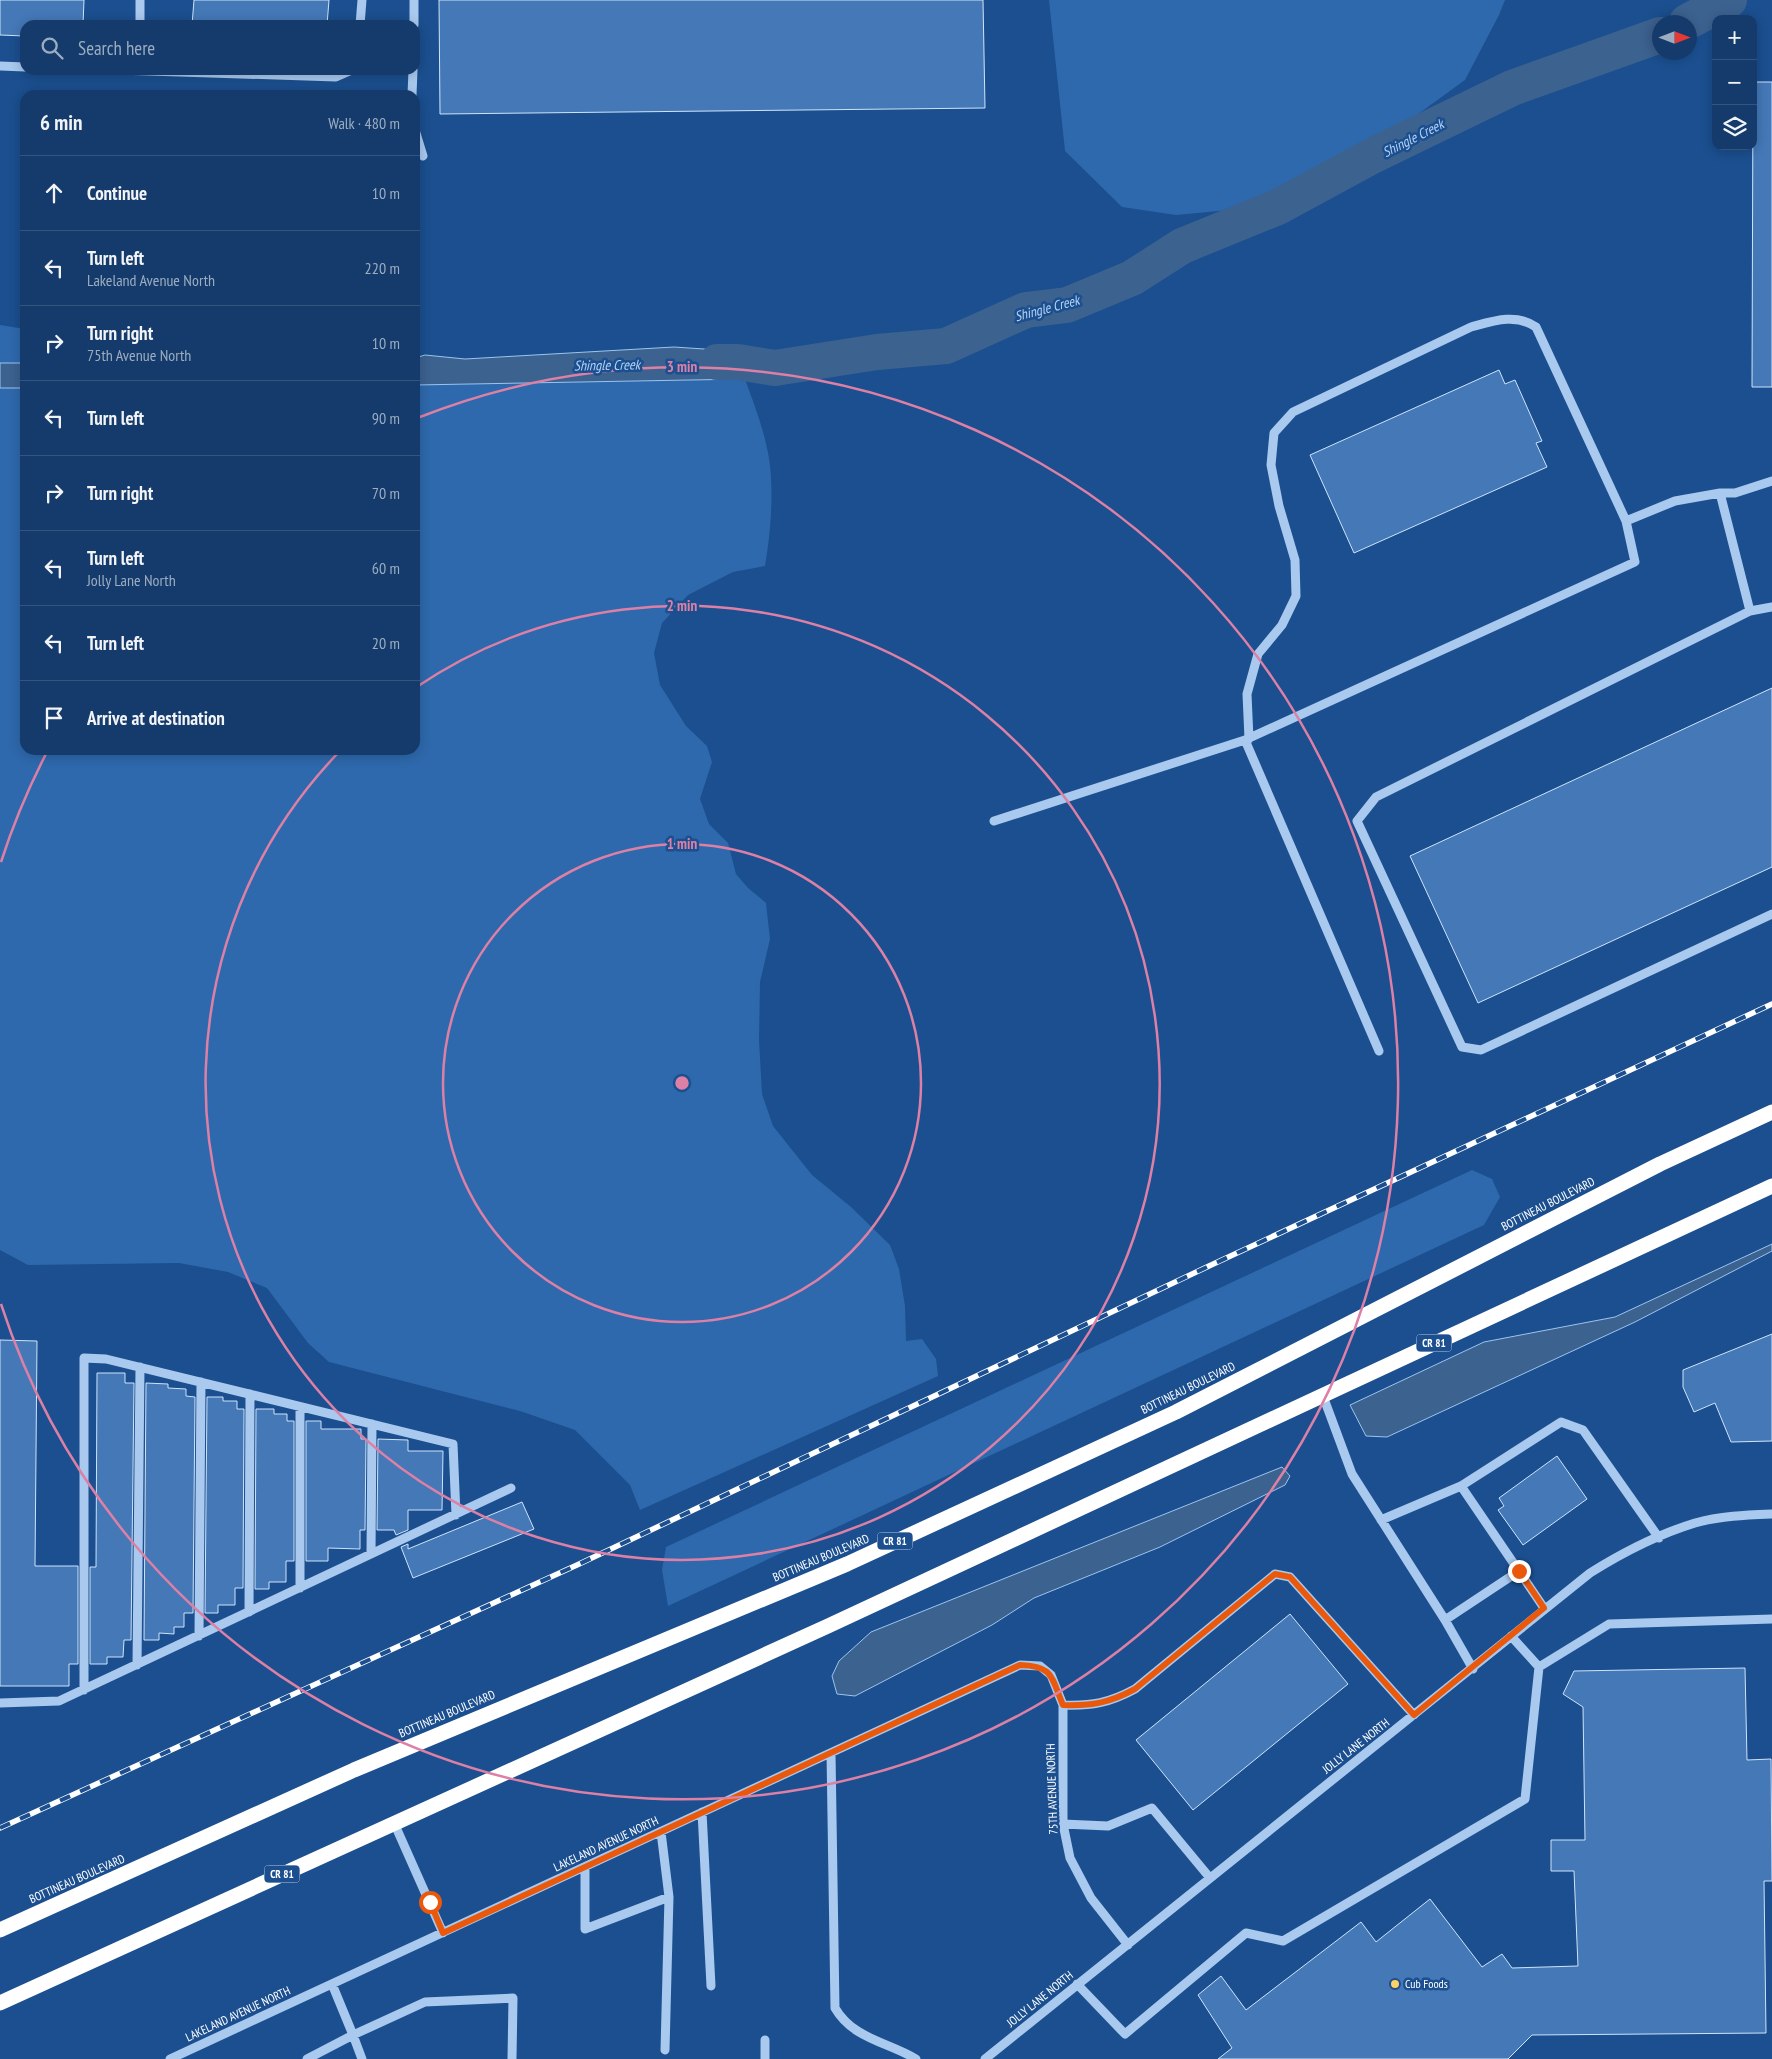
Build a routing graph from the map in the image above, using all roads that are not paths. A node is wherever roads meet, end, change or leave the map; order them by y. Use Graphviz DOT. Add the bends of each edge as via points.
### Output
graph roads {
  1 [pos="140,0"];
  2 [pos="362,0"];
  3 [pos="414,0"];
  4 [pos="140,20"];
  5 [pos="360,20"];
  6 [pos="414,20"];
  7 [pos="0,66"];
  8 [pos="20,67"];
  9 [pos="280,75"];
  10 [pos="341,75"];
  11 [pos="413,75"];
  12 [pos="412,90"];
  13 [pos="420,146"];
  14 [pos="423,156"];
  15 [pos="1772,481"];
  16 [pos="1720,493"];
  17 [pos="1626,520"];
  18 [pos="1772,607"];
  19 [pos="1750,610"];
  20 [pos="1247,740"];
  21 [pos="994,821"];
  22 [pos="1772,914"];
  23 [pos="1379,1051"];
  24 [pos="1772,1112"];
  25 [pos="1772,1186"];
  26 [pos="140,1367"];
  27 [pos="201,1382"];
  28 [pos="250,1394"];
  29 [pos="1323,1396"];
  30 [pos="300,1407"];
  31 [pos="372,1424"];
  32 [pos="1461,1486"];
  33 [pos="511,1488"];
  34 [pos="1772,1514"];
  35 [pos="456,1515"];
  36 [pos="1381,1520"];
  37 [pos="1659,1538"];
  38 [pos="372,1554"];
  39 [pos="1519,1571"];
  40 [pos="300,1588"];
  41 [pos="1544,1608"];
  42 [pos="249,1612"];
  43 [pos="1772,1618"];
  44 [pos="1445,1620"];
  45 [pos="199,1636"];
  46 [pos="1511,1636"];
  47 [pos="137,1665"];
  48 [pos="1539,1667"];
  49 [pos="1473,1669"];
  50 [pos="1051,1675"];
  51 [pos="84,1690"];
  52 [pos="0,1703"];
  53 [pos="1063,1705"];
  54 [pos="1414,1715"];
  55 [pos="831,1753"];
  56 [pos="702,1812"];
  57 [pos="1063,1824"];
  58 [pos="395,1825"];
  59 [pos="661,1832"];
  60 [pos="585,1868"];
  61 [pos="1210,1878"];
  62 [pos="669,1897"];
  63 [pos="7,1925"];
  64 [pos="0,1930"];
  65 [pos="443,1933"];
  66 [pos="1128,1945"];
  67 [pos="332,1984"];
  68 [pos="1077,1984"];
  69 [pos="711,1986"];
  70 [pos="0,2003"];
  71 [pos="353,2035"];
  72 [pos="766,2040"];
  73 [pos="665,2050"];
  74 [pos="170,2059"];
  75 [pos="307,2059"];
  76 [pos="362,2059"];
  77 [pos="512,2059"];
  78 [pos="765,2059"];
  79 [pos="916,2059"];
  80 [pos="985,2059"];
  1 -- 4 [label="street"];
  2 -- 5 [label="street"];
  3 -- 6 [label="street"];
  7 -- 8 [label="street"];
  9 -- 10 [label="street"];
  11 -- 12 [label="street"];
  13 -- 14 [label="street"];
  15 -- 16 [label="street" via="1735,493"];
  16 -- 17 [label="street" via="1675,501"];
  16 -- 19 [label="street"];
  17 -- 20 [label="street" via="1635,562"];
  17 -- 20 [label="street" via="1536,327 1525,319 1470,327 1293,412 1274,433 1270,465 1295,560 1296,596 1282,625 1258,654 1247,694"];
  18 -- 19 [label="street"];
  19 -- 22 [label="street" via="1376,797 1357,821 1462,1047 1481,1050"];
  20 -- 21 [label="street"];
  20 -- 23 [label="street"];
  24 -- 63 [label="highway, BOTTINEAU BOULEVARD / CR 81" via="1660,1164 1176,1412 847,1564 354,1770"];
  25 -- 29 [label="highway, CR 81" via="1672,1230"];
  26 -- 27 [label="street"];
  26 -- 47 [label="street"];
  26 -- 51 [label="street" via="106,1359 84,1358"];
  27 -- 28 [label="street"];
  27 -- 45 [label="street"];
  28 -- 30 [label="street"];
  28 -- 42 [label="street"];
  29 -- 36 [label="street" via="1352,1474"];
  29 -- 58 [label="highway, CR 81"];
  30 -- 31 [label="street"];
  30 -- 40 [label="street"];
  31 -- 35 [label="street" via="453,1444"];
  31 -- 38 [label="street"];
  32 -- 36 [label="street"];
  32 -- 37 [label="street" via="1561,1422 1583,1430"];
  32 -- 39 [label="street"];
  33 -- 35 [label="street"];
  34 -- 37 [label="street, JOLLY LANE NORTH" via="1736,1515 1695,1523"];
  35 -- 38 [label="street"];
  36 -- 44 [label="street"];
  37 -- 41 [label="street, JOLLY LANE NORTH" via="1623,1552"];
  38 -- 40 [label="street"];
  39 -- 41 [label="street"];
  39 -- 44 [label="street"];
  40 -- 42 [label="street"];
  41 -- 46 [label="street, JOLLY LANE NORTH"];
  42 -- 45 [label="street"];
  43 -- 48 [label="street" via="1609,1624"];
  44 -- 49 [label="street"];
  45 -- 47 [label="street"];
  46 -- 48 [label="street"];
  46 -- 49 [label="street, JOLLY LANE NORTH"];
  47 -- 51 [label="street"];
  48 -- 68 [label="street" via="1525,1798 1282,1941 1246,1933 1125,2034"];
  49 -- 54 [label="street, JOLLY LANE NORTH"];
  50 -- 53 [label="street, 75TH AVENUE NORTH"];
  50 -- 55 [label="street, LAKELAND AVENUE NORTH" via="1040,1666 1020,1665"];
  51 -- 52 [label="street" via="59,1701"];
  53 -- 54 [label="street" via="1086,1706 1113,1701 1135,1689 1275,1574 1290,1577"];
  53 -- 57 [label="street, 75TH AVENUE NORTH"];
  54 -- 61 [label="street, JOLLY LANE NORTH"];
  55 -- 56 [label="street, LAKELAND AVENUE NORTH"];
  55 -- 79 [label="street" via="835,2008 841,2020 854,2030"];
  56 -- 59 [label="street, LAKELAND AVENUE NORTH"];
  56 -- 69 [label="street"];
  57 -- 61 [label="street" via="1108,1826 1152,1808"];
  57 -- 66 [label="street, 75TH AVENUE NORTH" via="1070,1858 1091,1898"];
  58 -- 65 [label="street"];
  58 -- 70 [label="highway, CR 81"];
  59 -- 60 [label="street, LAKELAND AVENUE NORTH"];
  59 -- 62 [label="street"];
  60 -- 62 [label="street" via="585,1929"];
  60 -- 65 [label="street, LAKELAND AVENUE NORTH"];
  61 -- 66 [label="street, JOLLY LANE NORTH"];
  62 -- 73 [label="street"];
  63 -- 64 [label="highway, BOTTINEAU BOULEVARD / CR 81"];
  65 -- 67 [label="street, LAKELAND AVENUE NORTH"];
  66 -- 68 [label="street, JOLLY LANE NORTH"];
  67 -- 71 [label="street"];
  67 -- 74 [label="street, LAKELAND AVENUE NORTH"];
  68 -- 80 [label="street, JOLLY LANE NORTH"];
  71 -- 75 [label="street"];
  71 -- 76 [label="street"];
  71 -- 77 [label="street" via="424,2002 513,1998"];
  72 -- 78 [label="street"];
}
